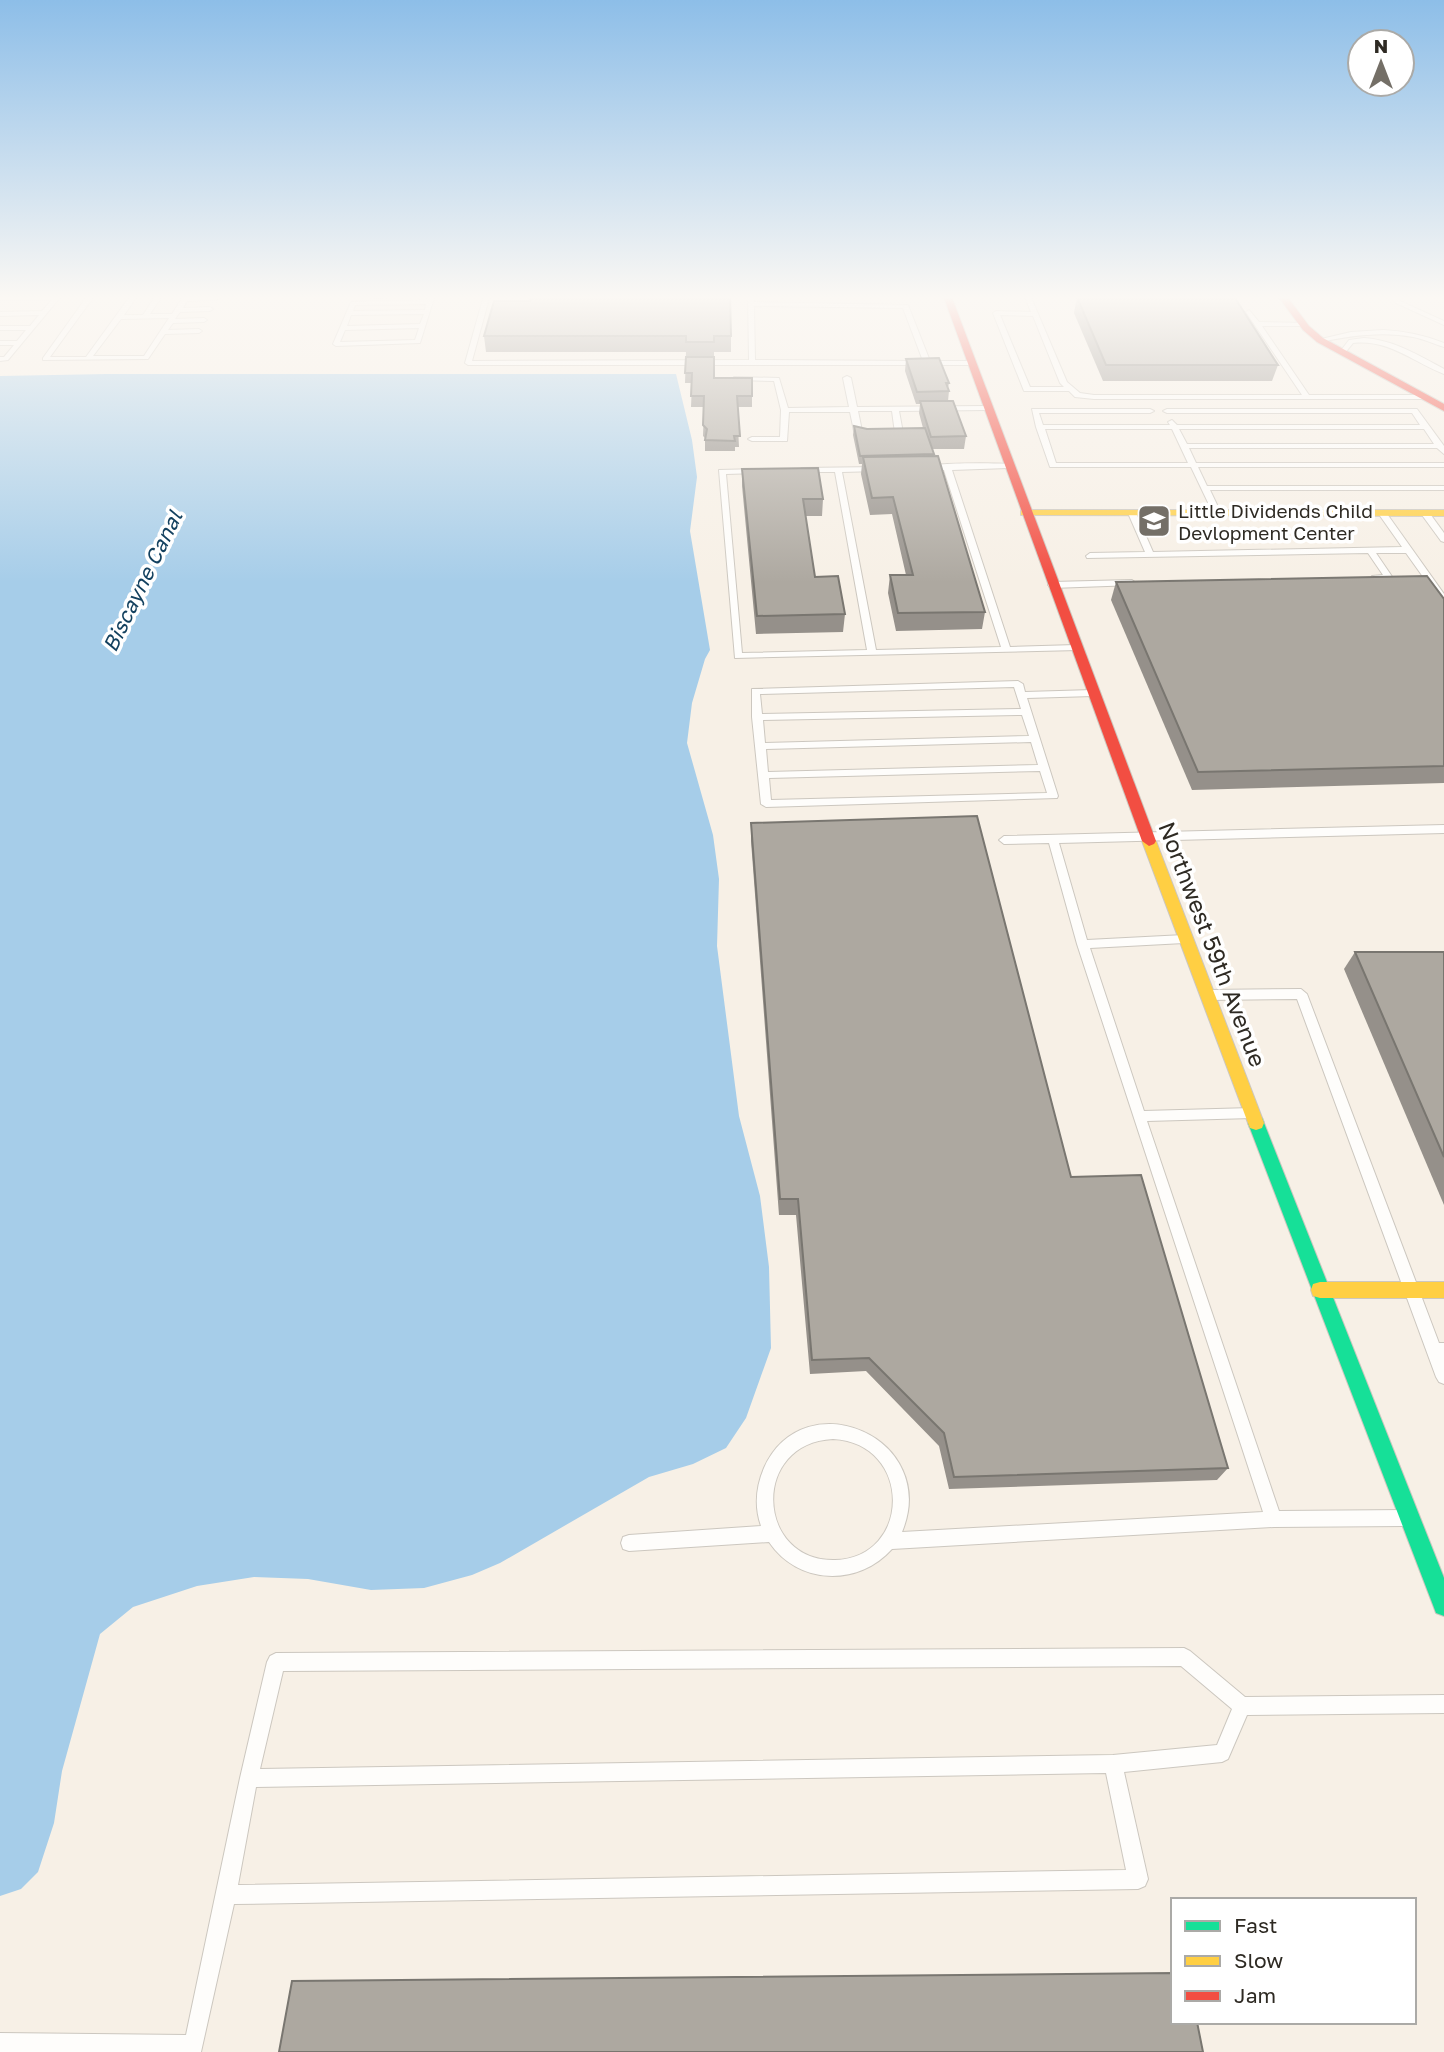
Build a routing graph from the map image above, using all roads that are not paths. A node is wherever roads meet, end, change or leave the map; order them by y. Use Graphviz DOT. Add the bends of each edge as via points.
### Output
graph roads {
  1 [pos="780,391"];
  2 [pos="850,391"];
  3 [pos="981,391"];
  4 [pos="1074,391"];
  5 [pos="1303,391"];
  6 [pos="1414,391"];
  7 [pos="1160,397"];
  8 [pos="1307,397"];
  9 [pos="1439,404"];
  10 [pos="987,408"];
  11 [pos="854,409"];
  12 [pos="895,409"];
  13 [pos="785,410"];
  14 [pos="1150,411"];
  15 [pos="1167,411"];
  16 [pos="1040,427"];
  17 [pos="1175,427"];
  18 [pos="1425,427"];
  19 [pos="858,430"];
  20 [pos="899,433"];
  21 [pos="752,439"];
  22 [pos="1184,446"];
  23 [pos="1442,449"];
  24 [pos="1194,465"];
  25 [pos="1008,466"];
  26 [pos="1444,466"];
  27 [pos="947,467"];
  28 [pos="892,468"];
  29 [pos="920,468"];
  30 [pos="838,470"];
  31 [pos="774,471"];
  32 [pos="787,471"];
  33 [pos="1205,488"];
  34 [pos="1444,488"];
  35 [pos="1025,513"];
  36 [pos="1132,513"];
  37 [pos="1217,513"];
  38 [pos="1382,513"];
  39 [pos="1425,513"];
  40 [pos="1444,513"];
  41 [pos="1444,539"];
  42 [pos="1370,550"];
  43 [pos="1409,550"];
  44 [pos="1150,555"];
  45 [pos="1090,556"];
  46 [pos="1362,578"];
  47 [pos="1147,583"];
  48 [pos="1052,585"];
  49 [pos="1444,600"];
  50 [pos="1076,648"];
  51 [pos="1006,649"];
  52 [pos="872,653"];
  53 [pos="1093,693"];
  54 [pos="1021,695"];
  55 [pos="1027,712"];
  56 [pos="757,717"];
  57 [pos="1035,739"];
  58 [pos="760,746"];
  59 [pos="1044,768"];
  60 [pos="763,775"];
  61 [pos="1442,833"];
  62 [pos="1147,835"];
  63 [pos="1053,839"];
  64 [pos="1004,840"];
  65 [pos="1187,939"];
  66 [pos="1083,944"];
  67 [pos="1208,995"];
  68 [pos="1253,1113"];
  69 [pos="1139,1116"];
  70 [pos="1320,1290"];
  71 [pos="1412,1290"];
  72 [pos="1444,1290"];
  73 [pos="1439,1350"];
  74 [pos="1444,1377"];
  75 [pos="1409,1517"];
  76 [pos="1274,1520"];
  77 [pos="775,1533"];
  78 [pos="891,1541"];
  79 [pos="629,1543"];
  80 [pos="1444,1605"];
  81 [pos="1444,1704"];
  82 [pos="1242,1706"];
  83 [pos="1113,1764"];
  84 [pos="249,1778"];
  85 [pos="226,1895"];
  86 [pos="0,2043"];
  1 -- 13 [label="lane"];
  2 -- 11 [label="lane"];
  3 -- 10 [label="street, Northwest 59th Avenue"];
  4 -- 7 [label="lane" via="1094,397"];
  5 -- 8 [label="lane"];
  6 -- 9 [label="street"];
  7 -- 8 [label="lane"];
  7 -- 15 [label="lane"];
  8 -- 9 [label="lane"];
  10 -- 12 [label="lane"];
  10 -- 25 [label="street, Northwest 59th Avenue"];
  11 -- 12 [label="lane"];
  11 -- 13 [label="lane"];
  11 -- 19 [label="lane"];
  12 -- 20 [label="lane"];
  13 -- 21 [label="lane" via="784,439"];
  14 -- 16 [label="lane" via="1035,411"];
  15 -- 17 [label="lane"];
  15 -- 18 [label="lane" via="1413,411"];
  16 -- 17 [label="lane"];
  16 -- 24 [label="lane" via="1053,465"];
  17 -- 18 [label="lane"];
  17 -- 22 [label="lane"];
  18 -- 23 [label="lane"];
  22 -- 23 [label="lane"];
  22 -- 24 [label="lane"];
  24 -- 26 [label="lane"];
  24 -- 33 [label="lane"];
  25 -- 27 [label="lane"];
  25 -- 35 [label="street, Northwest 59th Avenue"];
  27 -- 29 [label="lane"];
  27 -- 51 [label="lane"];
  28 -- 30 [label="lane"];
  30 -- 32 [label="lane"];
  30 -- 52 [label="lane"];
  31 -- 52 [label="lane" via="722,472 738,656"];
  33 -- 34 [label="lane"];
  33 -- 37 [label="lane"];
  35 -- 36 [label="street"];
  35 -- 48 [label="street, Northwest 59th Avenue"];
  36 -- 37 [label="street"];
  36 -- 44 [label="lane"];
  37 -- 38 [label="street"];
  38 -- 39 [label="street"];
  38 -- 43 [label="lane"];
  39 -- 40 [label="street"];
  39 -- 41 [label="lane"];
  42 -- 43 [label="lane"];
  42 -- 44 [label="lane"];
  42 -- 46 [label="lane" via="1389,578"];
  43 -- 49 [label="lane"];
  44 -- 45 [label="lane"];
  47 -- 48 [label="lane"];
  48 -- 50 [label="street, Northwest 59th Avenue"];
  50 -- 51 [label="lane"];
  50 -- 53 [label="street, Northwest 59th Avenue"];
  51 -- 52 [label="lane"];
  53 -- 54 [label="lane"];
  53 -- 62 [label="street, Northwest 59th Avenue"];
  54 -- 55 [label="lane"];
  54 -- 56 [label="lane" via="1018,684 755,691"];
  55 -- 56 [label="lane"];
  55 -- 57 [label="lane"];
  56 -- 58 [label="lane"];
  57 -- 58 [label="lane"];
  57 -- 59 [label="lane"];
  58 -- 60 [label="lane"];
  59 -- 60 [label="lane"];
  59 -- 60 [label="lane" via="1054,796 766,804"];
  61 -- 62 [label="lane"];
  62 -- 63 [label="lane"];
  62 -- 65 [label="street, Northwest 59th Avenue"];
  63 -- 64 [label="lane"];
  63 -- 66 [label="lane"];
  65 -- 66 [label="lane"];
  65 -- 67 [label="street, Northwest 59th Avenue"];
  66 -- 69 [label="lane"];
  67 -- 68 [label="street, Northwest 59th Avenue"];
  67 -- 71 [label="lane" via="1301,994"];
  68 -- 69 [label="lane"];
  68 -- 70 [label="street, Northwest 59th Avenue"];
  69 -- 76 [label="lane"];
  70 -- 71 [label="street"];
  70 -- 75 [label="street, Northwest 59th Avenue"];
  71 -- 72 [label="street"];
  71 -- 73 [label="lane"];
  73 -- 74 [label="lane"];
  75 -- 76 [label="lane"];
  75 -- 80 [label="street, Northwest 59th Avenue"];
  76 -- 78 [label="lane"];
  77 -- 78 [label="lane" via="799,1559 833,1569 866,1563"];
  77 -- 78 [label="lane" via="765,1496 774,1462 800,1438 834,1431 868,1443 893,1469 902,1506"];
  77 -- 79 [label="lane"];
  81 -- 82 [label="lane"];
  82 -- 83 [label="lane" via="1222,1753"];
  82 -- 84 [label="lane" via="1184,1657 276,1662"];
  83 -- 84 [label="lane"];
  83 -- 85 [label="lane" via="1138,1880"];
  84 -- 85 [label="lane"];
  85 -- 86 [label="lane" via="194,2045"];
}
